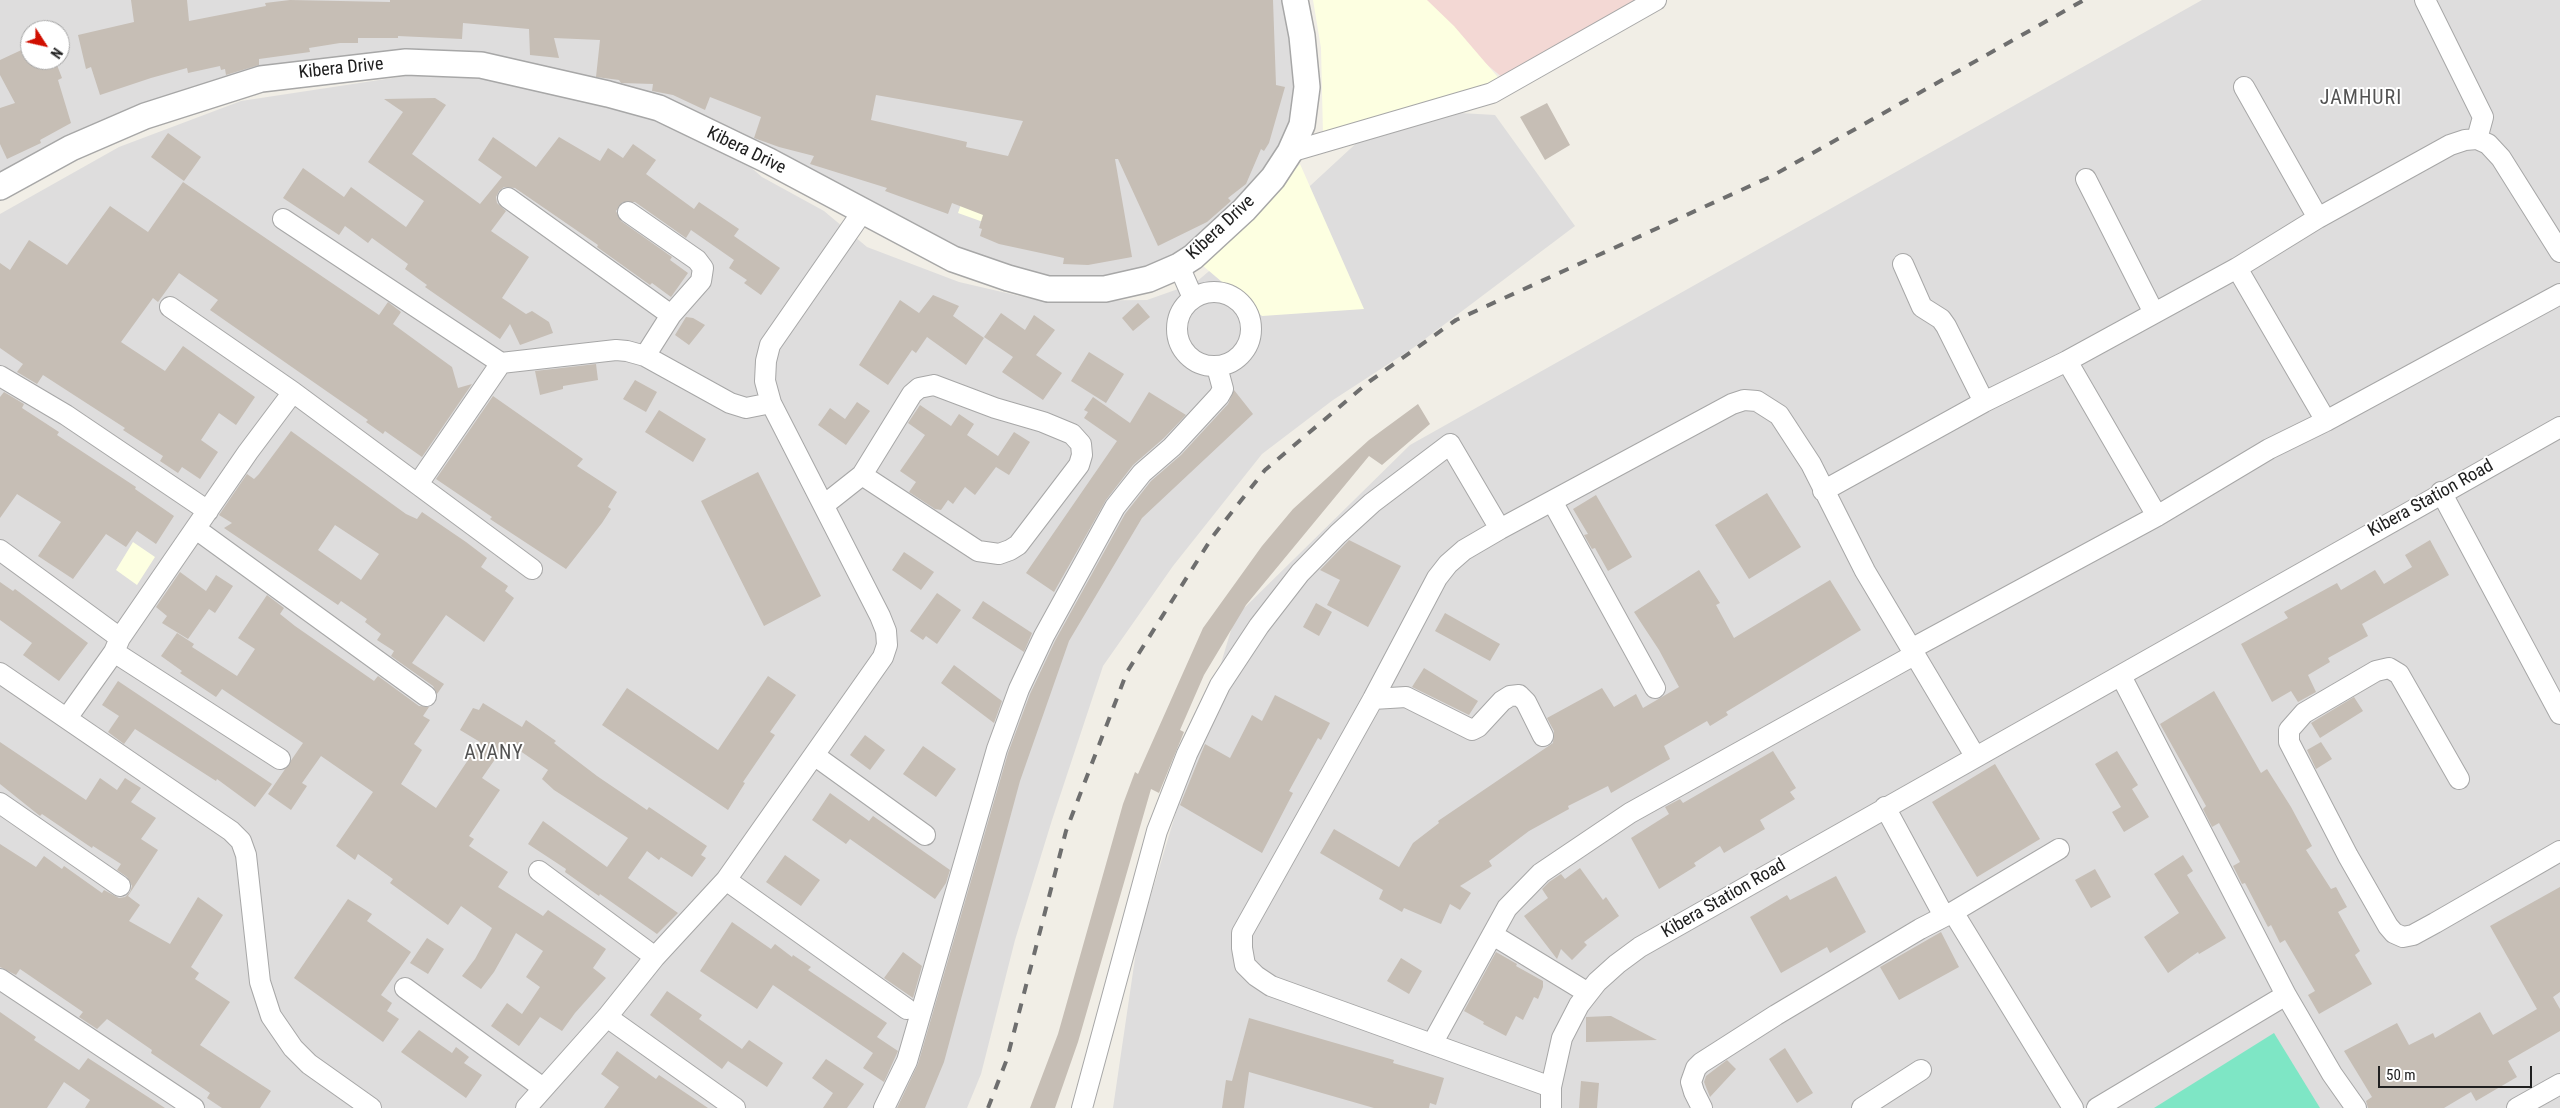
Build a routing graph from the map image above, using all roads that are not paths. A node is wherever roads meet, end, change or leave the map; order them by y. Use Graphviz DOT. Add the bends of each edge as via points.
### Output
graph roads {
  1 [pos="1295,0"];
  2 [pos="1656,0"];
  3 [pos="2424,0"];
  4 [pos="2244,88"];
  5 [pos="2477,139"];
  6 [pos="1290,152"];
  7 [pos="2086,179"];
  8 [pos="0,187"];
  9 [pos="508,198"];
  10 [pos="863,211"];
  11 [pos="628,212"];
  12 [pos="2318,218"];
  13 [pos="284,219"];
  14 [pos="2560,252"];
  15 [pos="1903,264"];
  16 [pos="1179,266"];
  17 [pos="2237,268"];
  18 [pos="2560,294"];
  19 [pos="1193,298"];
  20 [pos="170,307"];
  21 [pos="2154,312"];
  22 [pos="671,315"];
  23 [pos="645,356"];
  24 [pos="2067,361"];
  25 [pos="501,363"];
  26 [pos="1217,367"];
  27 [pos="0,376"];
  28 [pos="293,392"];
  29 [pos="1984,402"];
  30 [pos="771,403"];
  31 [pos="2326,421"];
  32 [pos="2560,427"];
  33 [pos="862,475"];
  34 [pos="418,484"];
  35 [pos="1823,491"];
  36 [pos="2441,492"];
  37 [pos="1552,501"];
  38 [pos="824,505"];
  39 [pos="208,510"];
  40 [pos="2157,516"];
  41 [pos="196,529"];
  42 [pos="1500,529"];
  43 [pos="0,550"];
  44 [pos="532,570"];
  45 [pos="117,645"];
  46 [pos="1912,652"];
  47 [pos="0,673"];
  48 [pos="2121,676"];
  49 [pos="1656,688"];
  50 [pos="426,696"];
  51 [pos="1373,699"];
  52 [pos="2560,714"];
  53 [pos="67,718"];
  54 [pos="1543,736"];
  55 [pos="814,755"];
  56 [pos="1976,756"];
  57 [pos="280,759"];
  58 [pos="2459,779"];
  59 [pos="0,803"];
  60 [pos="1884,807"];
  61 [pos="925,835"];
  62 [pos="2059,849"];
  63 [pos="2560,851"];
  64 [pos="539,871"];
  65 [pos="726,880"];
  66 [pos="120,886"];
  67 [pos="1949,914"];
  68 [pos="1492,935"];
  69 [pos="655,957"];
  70 [pos="0,979"];
  71 [pos="405,988"];
  72 [pos="1588,994"];
  73 [pos="2286,995"];
  74 [pos="907,1009"];
  75 [pos="607,1017"];
  76 [pos="1432,1044"];
  77 [pos="1921,1070"];
  78 [pos="2560,1084"];
  79 [pos="1551,1087"];
  80 [pos="544,1088"];
  81 [pos="194,1108"];
  82 [pos="372,1108"];
  83 [pos="526,1108"];
  84 [pos="735,1108"];
  85 [pos="884,1108"];
  86 [pos="1082,1108"];
  87 [pos="1551,1108"];
  88 [pos="1702,1108"];
  89 [pos="1862,1108"];
  90 [pos="2073,1108"];
  91 [pos="2097,1108"];
  92 [pos="2356,1108"];
  93 [pos="2517,1108"];
  1 -- 6 [label="street, Kibera Drive" via="1307,88 1302,125"];
  2 -- 6 [label="street" via="1492,93"];
  3 -- 5 [label="street" via="2482,117"];
  4 -- 12 [label="street"];
  5 -- 12 [label="street" via="2450,146"];
  5 -- 14 [label="street" via="2488,144 2501,158"];
  6 -- 16 [label="street, Kibera Drive" via="1273,178 1244,210"];
  7 -- 21 [label="street"];
  8 -- 10 [label="street, Kibera Drive" via="71,148 145,116 235,86 294,74 367,65 431,62 481,65 658,108 770,161"];
  9 -- 22 [label="street"];
  10 -- 16 [label="street, Kibera Drive" via="953,259 1048,289 1079,291 1122,287"];
  10 -- 30 [label="street" via="770,345 765,381"];
  11 -- 22 [label="street" via="697,260 703,268 701,281"];
  12 -- 17 [label="street"];
  13 -- 25 [label="street"];
  15 -- 29 [label="street" via="1922,307 1946,326"];
  16 -- 19 [label="street"];
  17 -- 21 [label="street"];
  17 -- 31 [label="street"];
  18 -- 31 [label="street"];
  19 -- 26 [label="street" via="1180,312 1176,332 1183,350 1197,363"];
  19 -- 26 [label="street" via="1212,291 1231,295 1246,308 1252,326 1248,346 1235,361"];
  20 -- 28 [label="street"];
  21 -- 24 [label="street"];
  22 -- 23 [label="street"];
  23 -- 25 [label="street" via="616,350"];
  23 -- 30 [label="street" via="730,403 746,408"];
  24 -- 29 [label="street"];
  24 -- 40 [label="street"];
  25 -- 34 [label="street"];
  26 -- 85 [label="street" via="1223,389 1219,396 1172,447 1142,473 1115,507 1044,636 1019,689 995,758 907,1061"];
  27 -- 39 [label="street" via="66,415"];
  28 -- 34 [label="street"];
  28 -- 39 [label="street"];
  29 -- 35 [label="street"];
  30 -- 38 [label="street"];
  31 -- 40 [label="street" via="2269,449"];
  32 -- 36 [label="street, Kibera Station Road"];
  33 -- 33 [label="street" via="978,551 1000,554 1018,545 1078,465 1082,450 1072,434 1043,422 934,386 925,386 912,394 900,410"];
  33 -- 38 [label="street"];
  34 -- 44 [label="street"];
  35 -- 37 [label="street" via="1811,464 1779,415 1757,401 1744,400"];
  35 -- 46 [label="street"];
  36 -- 48 [label="street, Kibera Station Road"];
  36 -- 52 [label="street"];
  37 -- 42 [label="street"];
  37 -- 49 [label="street"];
  38 -- 55 [label="street" via="880,616 887,645 883,657"];
  39 -- 41 [label="street"];
  40 -- 46 [label="street"];
  41 -- 45 [label="street"];
  41 -- 50 [label="street"];
  42 -- 51 [label="street" via="1464,550 1436,578"];
  42 -- 86 [label="street" via="1450,444 1372,502 1338,534 1300,573 1259,626 1220,685 1187,754 1158,831"];
  43 -- 45 [label="street"];
  45 -- 53 [label="street"];
  45 -- 57 [label="street"];
  46 -- 56 [label="street"];
  46 -- 68 [label="street" via="1630,813 1541,872 1507,908"];
  47 -- 53 [label="street"];
  48 -- 56 [label="street, Kibera Station Road"];
  48 -- 73 [label="street"];
  51 -- 54 [label="street" via="1406,697 1472,730 1510,696 1519,696 1526,702"];
  51 -- 76 [label="street" via="1242,933 1242,948 1245,965 1271,986"];
  53 -- 82 [label="street" via="231,830 241,841 246,855 260,982 271,1016 293,1048 309,1064"];
  55 -- 61 [label="street"];
  55 -- 65 [label="street"];
  56 -- 60 [label="street, Kibera Station Road"];
  58 -- 63 [label="street" via="2398,674 2389,668 2376,671 2304,713 2289,730 2289,742 2348,856 2388,926 2403,938"];
  59 -- 66 [label="street"];
  60 -- 67 [label="street"];
  60 -- 72 [label="street, Kibera Station Road" via="1640,947 1617,964"];
  62 -- 67 [label="street"];
  64 -- 69 [label="street"];
  65 -- 69 [label="street"];
  65 -- 74 [label="street"];
  67 -- 88 [label="street" via="1776,1015 1701,1063 1692,1082"];
  67 -- 90 [label="street"];
  68 -- 72 [label="street"];
  68 -- 76 [label="street"];
  69 -- 75 [label="street"];
  70 -- 81 [label="street"];
  71 -- 80 [label="street"];
  72 -- 79 [label="street, Kibera Station Road" via="1562,1038"];
  73 -- 91 [label="street"];
  73 -- 92 [label="street"];
  75 -- 80 [label="street"];
  75 -- 84 [label="street"];
  76 -- 79 [label="street"];
  77 -- 89 [label="street"];
  78 -- 93 [label="street"];
  79 -- 87 [label="street, Kibera Station Road"];
  80 -- 83 [label="street"];
}
